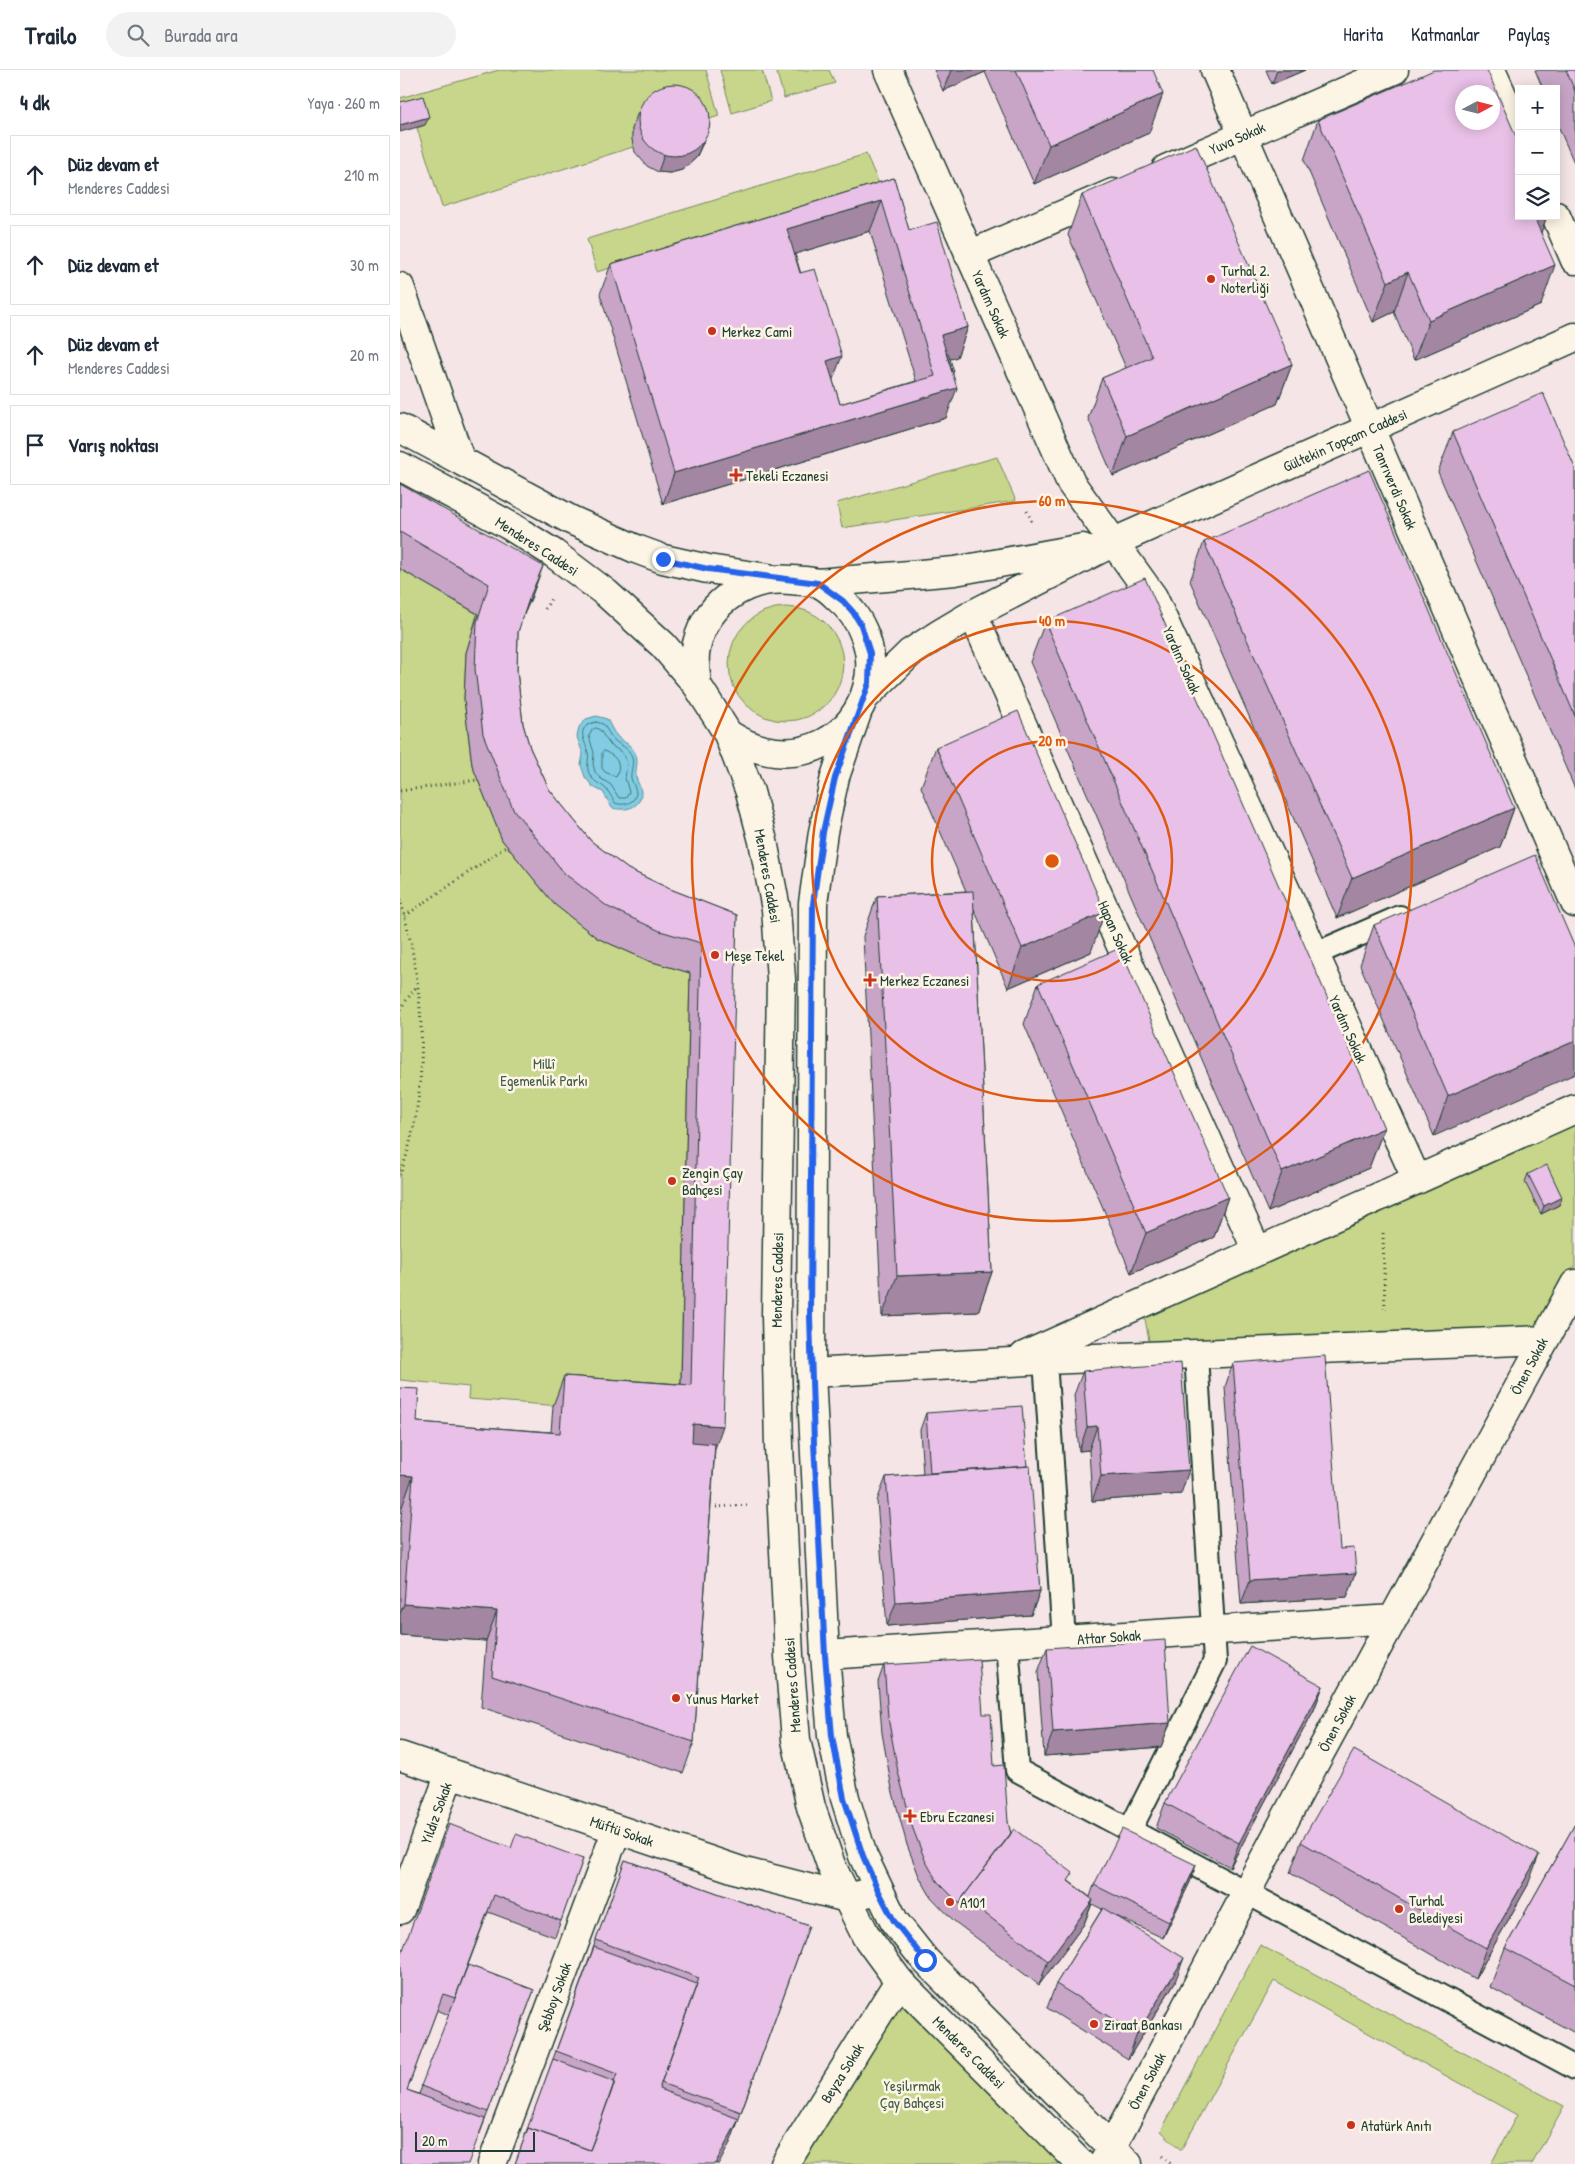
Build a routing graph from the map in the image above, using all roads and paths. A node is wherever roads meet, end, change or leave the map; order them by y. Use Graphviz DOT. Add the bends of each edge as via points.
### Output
graph roads {
  1 [pos="888,70"];
  2 [pos="1215,70"];
  3 [pos="1394,70"];
  4 [pos="1491,70"];
  5 [pos="1518,130"];
  6 [pos="1243,136"];
  7 [pos="1558,220"];
  8 [pos="969,254"];
  9 [pos="1575,260"];
  10 [pos="400,287"];
  11 [pos="1575,337"];
  12 [pos="400,428"];
  13 [pos="1370,428"];
  14 [pos="460,459"];
  15 [pos="400,466"];
  16 [pos="1114,542"];
  17 [pos="775,578"];
  18 [pos="818,583"];
  19 [pos="972,614"];
  20 [pos="697,684"];
  21 [pos="861,704"];
  22 [pos="728,734"];
  23 [pos="477,780"];
  24 [pos="400,791"];
  25 [pos="507,846"];
  26 [pos="400,899"];
  27 [pos="1575,903"];
  28 [pos="1415,910"];
  29 [pos="405,916"];
  30 [pos="1315,954"];
  31 [pos="417,986"];
  32 [pos="400,1009"];
  33 [pos="1575,1109"];
  34 [pos="400,1175"];
  35 [pos="1417,1180"];
  36 [pos="1382,1195"];
  37 [pos="1257,1251"];
  38 [pos="1575,1284"];
  39 [pos="1543,1340"];
  40 [pos="1386,1347"];
  41 [pos="1196,1355"];
  42 [pos="1045,1360"];
  43 [pos="1010,1362"];
  44 [pos="811,1373"];
  45 [pos="1394,1619"];
  46 [pos="1213,1630"];
  47 [pos="1064,1640"];
  48 [pos="1007,1643"];
  49 [pos="825,1655"];
  50 [pos="405,1765"];
  51 [pos="450,1773"];
  52 [pos="617,1829"];
  53 [pos="1130,1830"];
  54 [pos="878,1890"];
  55 [pos="1246,1892"];
  56 [pos="847,1898"];
  57 [pos="400,1910"];
  58 [pos="899,1982"];
  59 [pos="1575,2068"];
  60 [pos="1114,2158"];
  61 [pos="492,2164"];
  62 [pos="785,2164"];
  63 [pos="1081,2164"];
  1 -- 8 [label="street, Yardım Sokak"];
  2 -- 6 [label="street, Tanrıverdi Sokak"];
  3 -- 6 [label="street, Yuva Sokak"];
  4 -- 5 [label="street"];
  6 -- 8 [label="street, Yuva Sokak"];
  6 -- 13 [label="street, Tanrıverdi Sokak"];
  7 -- 9 [label="street"];
  8 -- 16 [label="street, Yardım Sokak" via="1071,483"];
  10 -- 14 [label="street"];
  11 -- 13 [label="street, Gültekin Topçam Caddesi"];
  12 -- 14 [label="street"];
  13 -- 16 [label="street, Gültekin Topçam Caddesi"];
  13 -- 27 [label="street, Tanrıverdi Sokak" via="1542,853"];
  14 -- 17 [label="street" via="571,520 636,549 708,569"];
  15 -- 20 [label="street, Menderes Caddesi" via="510,526 552,553 626,610"];
  16 -- 18 [label="street" via="955,571"];
  16 -- 19 [label="street"];
  16 -- 30 [label="street, Yardım Sokak" via="1153,597"];
  17 -- 18 [label="street"];
  17 -- 20 [label="street" via="733,593 712,613 695,654"];
  18 -- 21 [label="street" via="843,601 861,625 870,653 869,683"];
  19 -- 21 [label="street" via="910,653"];
  19 -- 37 [label="street, Hapan Sokak"];
  20 -- 22 [label="street, Menderes Caddesi"];
  21 -- 22 [label="street" via="839,733 799,752 762,750"];
  21 -- 44 [label="street" via="835,778 823,832 813,904"];
  22 -- 56 [label="street, Menderes Caddesi" via="763,841 776,909 781,979 776,1375 796,1740 811,1807 831,1866"];
  23 -- 24 [label="path"];
  25 -- 29 [label="path"];
  26 -- 29 [label="path"];
  28 -- 30 [label="lane"];
  29 -- 31 [label="path"];
  30 -- 35 [label="street, Yardım Sokak"];
  31 -- 32 [label="path"];
  31 -- 34 [label="path" via="418,1103"];
  33 -- 35 [label="street"];
  35 -- 36 [label="street"];
  36 -- 37 [label="street"];
  36 -- 40 [label="path"];
  37 -- 43 [label="street"];
  38 -- 39 [label="street, Önen Sokak"];
  39 -- 40 [label="street"];
  39 -- 45 [label="street, Önen Sokak"];
  40 -- 41 [label="street"];
  41 -- 42 [label="street"];
  41 -- 46 [label="lane"];
  42 -- 43 [label="street"];
  42 -- 47 [label="lane"];
  43 -- 44 [label="street"];
  44 -- 49 [label="street"];
  45 -- 46 [label="street, Attar Sokak"];
  45 -- 55 [label="street, Önen Sokak"];
  46 -- 47 [label="street, Attar Sokak"];
  46 -- 53 [label="lane" via="1215,1661"];
  47 -- 48 [label="street, Attar Sokak"];
  48 -- 49 [label="street, Attar Sokak"];
  48 -- 53 [label="lane" via="1017,1770"];
  49 -- 54 [label="street" via="832,1736 844,1798"];
  50 -- 51 [label="street, Müftü Sokak"];
  51 -- 52 [label="street, Müftü Sokak"];
  51 -- 57 [label="street, Yıldız Sokak"];
  52 -- 56 [label="street, Müftü Sokak" via="741,1871"];
  52 -- 61 [label="street, Şebboy Sokak"];
  53 -- 55 [label="lane"];
  54 -- 56 [label="street"];
  54 -- 60 [label="street" via="894,1921 925,1960"];
  55 -- 59 [label="lane"];
  55 -- 60 [label="street, Önen Sokak"];
  56 -- 58 [label="street, Menderes Caddesi" via="866,1936"];
  58 -- 62 [label="street, Beyza Sokak"];
  58 -- 63 [label="street, Menderes Caddesi"];
}
